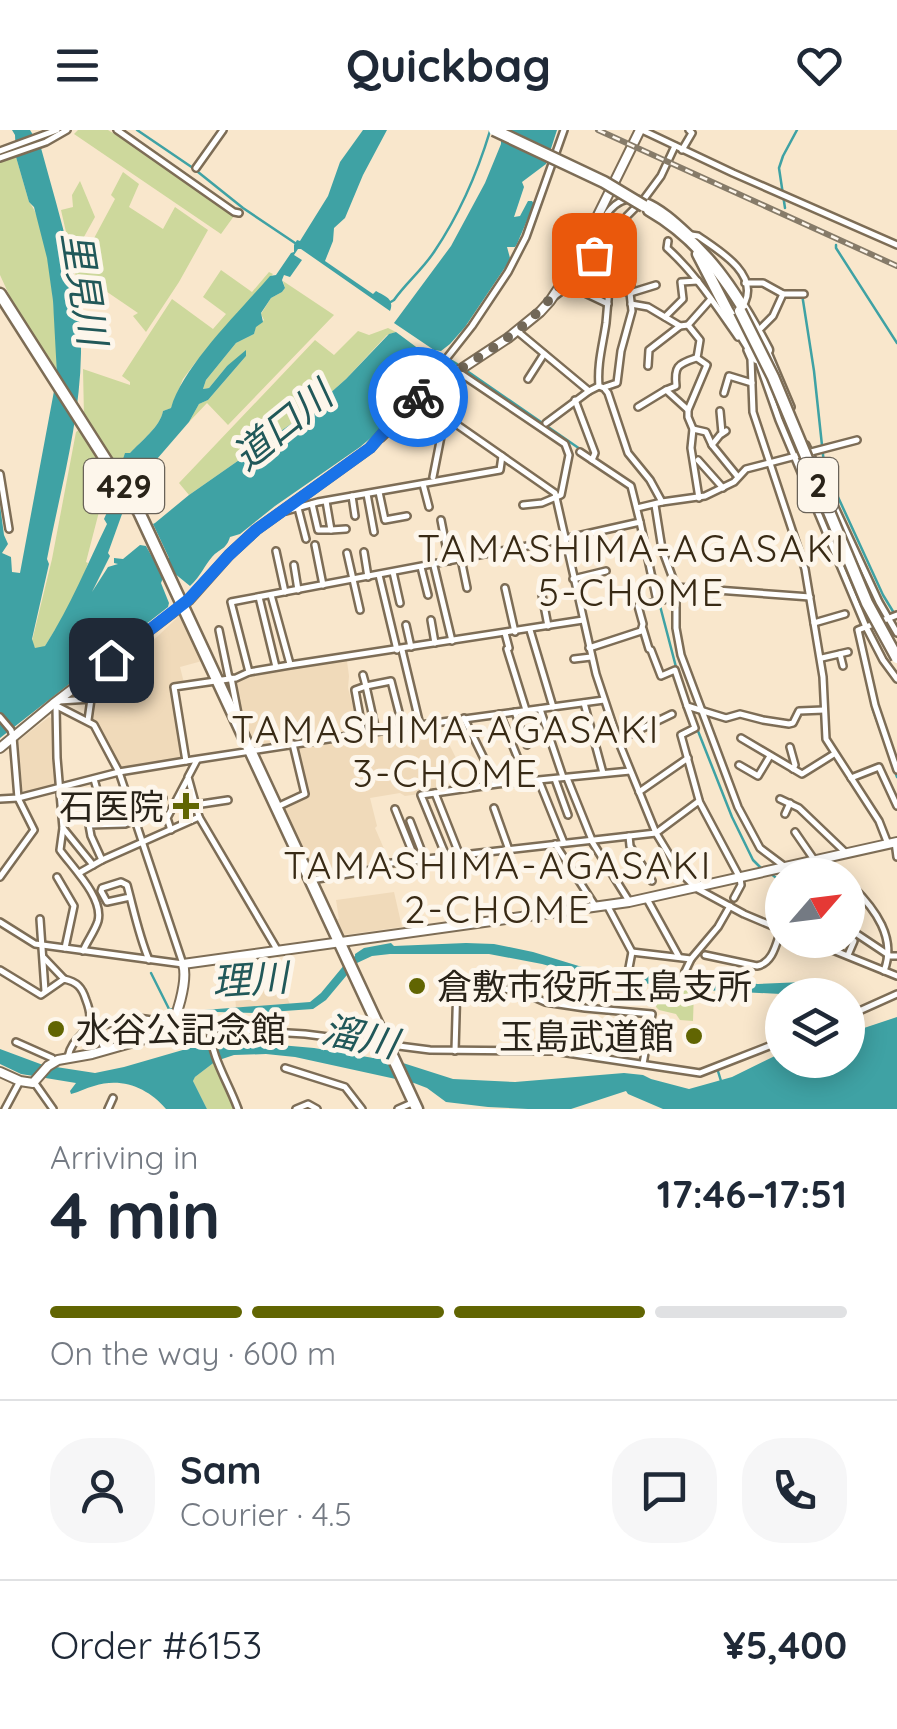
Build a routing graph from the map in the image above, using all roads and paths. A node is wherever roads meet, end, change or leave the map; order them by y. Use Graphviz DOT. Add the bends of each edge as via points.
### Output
graph roads {
  1 [pos="56,130"];
  2 [pos="67,130"];
  3 [pos="117,130"];
  4 [pos="223,130"];
  5 [pos="494,130"];
  6 [pos="564,130"];
  7 [pos="689,130"];
  8 [pos="643,131"];
  9 [pos="674,146"];
  10 [pos="682,150"];
  11 [pos="0,154"];
  12 [pos="196,168"];
  13 [pos="646,205"];
  14 [pos="239,213"];
  15 [pos="604,218"];
  16 [pos="606,227"];
  17 [pos="620,230"];
  18 [pos="691,235"];
  19 [pos="668,241"];
  20 [pos="897,245"];
  21 [pos="578,253"];
  22 [pos="698,254"];
  23 [pos="572,268"];
  24 [pos="582,276"];
  25 [pos="698,280"];
  26 [pos="745,283"];
  27 [pos="570,286"];
  28 [pos="609,286"];
  29 [pos="656,286"];
  30 [pos="630,293"];
  31 [pos="0,294"];
  32 [pos="782,294"];
  33 [pos="802,294"];
  34 [pos="553,297"];
  35 [pos="711,298"];
  36 [pos="608,304"];
  37 [pos="632,304"];
  38 [pos="742,306"];
  39 [pos="665,317"];
  40 [pos="688,325"];
  41 [pos="680,326"];
  42 [pos="761,328"];
  43 [pos="517,332"];
  44 [pos="544,354"];
  45 [pos="762,354"];
  46 [pos="697,358"];
  47 [pos="648,366"];
  48 [pos="457,371"];
  49 [pos="528,379"];
  50 [pos="752,385"];
  51 [pos="433,386"];
  52 [pos="601,386"];
  53 [pos="666,390"];
  54 [pos="588,391"];
  55 [pos="770,393"];
  56 [pos="724,394"];
  57 [pos="575,400"];
  58 [pos="638,408"];
  59 [pos="688,410"];
  60 [pos="720,411"];
  61 [pos="446,416"];
  62 [pos="546,423"];
  63 [pos="693,429"];
  64 [pos="379,440"];
  65 [pos="857,440"];
  66 [pos="712,445"];
  67 [pos="580,452"];
  68 [pos="810,452"];
  69 [pos="502,456"];
  70 [pos="795,456"];
  71 [pos="593,459"];
  72 [pos="698,460"];
  73 [pos="770,463"];
  74 [pos="0,474"];
  75 [pos="434,477"];
  76 [pos="738,477"];
  77 [pos="424,484"];
  78 [pos="723,488"];
  79 [pos="379,492"];
  80 [pos="367,494"];
  81 [pos="352,496"];
  82 [pos="557,498"];
  83 [pos="699,498"];
  84 [pos="326,501"];
  85 [pos="312,504"];
  86 [pos="658,504"];
  87 [pos="523,505"];
  88 [pos="429,507"];
  89 [pos="298,508"];
  90 [pos="638,508"];
  91 [pos="280,512"];
  92 [pos="355,516"];
  93 [pos="406,516"];
  94 [pos="441,520"];
  95 [pos="640,522"];
  96 [pos="346,528"];
  97 [pos="9,529"];
  98 [pos="331,530"];
  99 [pos="374,532"];
  100 [pos="306,540"];
  101 [pos="564,540"];
  102 [pos="315,545"];
  103 [pos="276,551"];
  104 [pos="364,552"];
  105 [pos="347,553"];
  106 [pos="860,558"];
  107 [pos="461,560"];
  108 [pos="449,562"];
  109 [pos="838,563"];
  110 [pos="294,565"];
  111 [pos="433,565"];
  112 [pos="421,567"];
  113 [pos="606,571"];
  114 [pos="393,572"];
  115 [pos="380,574"];
  116 [pos="368,577"];
  117 [pos="573,579"];
  118 [pos="352,580"];
  119 [pos="323,586"];
  120 [pos="676,587"];
  121 [pos="467,588"];
  122 [pos="505,588"];
  123 [pos="298,590"];
  124 [pos="285,592"];
  125 [pos="271,594"];
  126 [pos="542,594"];
  127 [pos="428,595"];
  128 [pos="258,597"];
  129 [pos="676,597"];
  130 [pos="810,597"];
  131 [pos="657,601"];
  132 [pos="400,603"];
  133 [pos="183,605"];
  134 [pos="360,610"];
  135 [pos="845,614"];
  136 [pos="893,617"];
  137 [pos="432,620"];
  138 [pos="583,620"];
  139 [pos="814,623"];
  140 [pos="406,625"];
  141 [pos="548,626"];
  142 [pos="866,628"];
  143 [pos="643,629"];
  144 [pos="219,630"];
  145 [pos="530,630"];
  146 [pos="515,632"];
  147 [pos="505,633"];
  148 [pos="897,634"];
  149 [pos="452,641"];
  150 [pos="436,644"];
  151 [pos="411,648"];
  152 [pos="589,648"];
  153 [pos="399,649"];
  154 [pos="591,656"];
  155 [pos="820,658"];
  156 [pos="897,658"];
  157 [pos="574,659"];
  158 [pos="290,665"];
  159 [pos="843,666"];
  160 [pos="276,668"];
  161 [pos="249,672"];
  162 [pos="363,674"];
  163 [pos="226,678"];
  164 [pos="897,679"];
  165 [pos="366,686"];
  166 [pos="604,700"];
  167 [pos="55,704"];
  168 [pos="584,704"];
  169 [pos="688,706"];
  170 [pos="553,707"];
  171 [pos="540,709"];
  172 [pos="702,709"];
  173 [pos="824,710"];
  174 [pos="526,711"];
  175 [pos="515,712"];
  176 [pos="500,714"];
  177 [pos="672,714"];
  178 [pos="0,717"];
  179 [pos="464,718"];
  180 [pos="88,720"];
  181 [pos="420,724"];
  182 [pos="403,728"];
  183 [pos="376,731"];
  184 [pos="12,734"];
  185 [pos="363,734"];
  186 [pos="740,738"];
  187 [pos="618,740"];
  188 [pos="293,744"];
  189 [pos="526,745"];
  190 [pos="790,747"];
  191 [pos="0,748"];
  192 [pos="250,752"];
  193 [pos="834,754"];
  194 [pos="770,756"];
  195 [pos="688,758"];
  196 [pos="197,760"];
  197 [pos="186,761"];
  198 [pos="740,765"];
  199 [pos="793,769"];
  200 [pos="897,770"];
  201 [pos="630,771"];
  202 [pos="119,772"];
  203 [pos="603,774"];
  204 [pos="188,777"];
  205 [pos="94,778"];
  206 [pos="565,778"];
  207 [pos="851,778"];
  208 [pos="555,779"];
  209 [pos="539,781"];
  210 [pos="528,782"];
  211 [pos="497,784"];
  212 [pos="59,788"];
  213 [pos="639,792"];
  214 [pos="435,794"];
  215 [pos="99,796"];
  216 [pos="18,798"];
  217 [pos="164,798"];
  218 [pos="0,799"];
  219 [pos="780,799"];
  220 [pos="228,800"];
  221 [pos="699,801"];
  222 [pos="790,803"];
  223 [pos="195,805"];
  224 [pos="277,806"];
  225 [pos="897,806"];
  226 [pos="494,808"];
  227 [pos="132,809"];
  228 [pos="395,809"];
  229 [pos="785,814"];
  230 [pos="568,816"];
  231 [pos="199,818"];
  232 [pos="135,820"];
  233 [pos="410,821"];
  234 [pos="63,828"];
  235 [pos="170,830"];
  236 [pos="795,832"];
  237 [pos="656,833"];
  238 [pos="629,836"];
  239 [pos="591,840"];
  240 [pos="143,843"];
  241 [pos="564,843"];
  242 [pos="893,843"];
  243 [pos="555,844"];
  244 [pos="510,850"];
  245 [pos="846,853"];
  246 [pos="460,856"];
  247 [pos="446,857"];
  248 [pos="771,858"];
  249 [pos="814,858"];
  250 [pos="825,858"];
  251 [pos="897,858"];
  252 [pos="102,860"];
  253 [pos="416,860"];
  254 [pos="425,860"];
  255 [pos="92,865"];
  256 [pos="765,873"];
  257 [pos="78,874"];
  258 [pos="57,877"];
  259 [pos="0,878"];
  260 [pos="740,878"];
  261 [pos="311,880"];
  262 [pos="652,881"];
  263 [pos="696,888"];
  264 [pos="130,896"];
  265 [pos="647,898"];
  266 [pos="734,898"];
  267 [pos="865,900"];
  268 [pos="630,902"];
  269 [pos="607,905"];
  270 [pos="730,906"];
  271 [pos="596,907"];
  272 [pos="40,919"];
  273 [pos="765,922"];
  274 [pos="0,923"];
  275 [pos="865,939"];
  276 [pos="41,942"];
  277 [pos="339,942"];
  278 [pos="65,948"];
  279 [pos="83,951"];
  280 [pos="278,951"];
  281 [pos="632,952"];
  282 [pos="705,955"];
  283 [pos="892,955"];
  284 [pos="42,956"];
  285 [pos="679,958"];
  286 [pos="771,958"];
  287 [pos="855,958"];
  288 [pos="691,959"];
  289 [pos="149,960"];
  290 [pos="183,964"];
  291 [pos="0,970"];
  292 [pos="884,971"];
  293 [pos="628,973"];
  294 [pos="897,976"];
  295 [pos="64,978"];
  296 [pos="682,980"];
  297 [pos="44,992"];
  298 [pos="897,994"];
  299 [pos="865,1008"];
  300 [pos="92,1024"];
  301 [pos="173,1025"];
  302 [pos="210,1028"];
  303 [pos="16,1042"];
  304 [pos="388,1046"];
  305 [pos="765,1048"];
  306 [pos="106,1051"];
  307 [pos="455,1051"];
  308 [pos="68,1058"];
  309 [pos="51,1064"];
  310 [pos="643,1064"];
  311 [pos="285,1068"];
  312 [pos="0,1072"];
  313 [pos="20,1081"];
  314 [pos="36,1081"];
  315 [pos="0,1098"];
  316 [pos="113,1098"];
  317 [pos="8,1103"];
  318 [pos="416,1106"];
  319 [pos="53,1109"];
  320 [pos="108,1109"];
  321 [pos="238,1109"];
  322 [pos="296,1109"];
  323 [pos="317,1109"];
  324 [pos="362,1109"];
  325 [pos="398,1109"];
  1 -- 11 [label="street"];
  2 -- 11 [label="street"];
  3 -- 14 [label="street"];
  4 -- 12 [label="street"];
  5 -- 13 [label="highway, 2, bridge"];
  6 -- 51 [label="street" via="526,237 435,373"];
  7 -- 10 [label="street"];
  8 -- 9 [label="street"];
  8 -- 21 [label="main road"];
  9 -- 10 [label="street"];
  9 -- 13 [label="street" via="647,191"];
  10 -- 20 [label="street"];
  13 -- 15 [label="street" via="627,200"];
  13 -- 17 [label="street"];
  13 -- 18 [label="street"];
  13 -- 22 [label="highway, 2"];
  13 -- 45 [label="highway" via="704,253 734,292"];
  15 -- 16 [label="street"];
  15 -- 21 [label="street" via="597,252"];
  16 -- 17 [label="street"];
  16 -- 28 [label="street"];
  17 -- 30 [label="street"];
  18 -- 26 [label="street" via="726,255"];
  18 -- 38 [label="street" via="721,267"];
  19 -- 25 [label="street" via="667,248"];
  21 -- 23 [label="main road"];
  22 -- 38 [label="highway, 2"];
  22 -- 45 [label="highway" via="728,312"];
  23 -- 24 [label="street"];
  23 -- 34 [label="main road"];
  24 -- 27 [label="street"];
  24 -- 28 [label="street"];
  25 -- 35 [label="street"];
  25 -- 39 [label="street" via="682,282 683,298"];
  26 -- 32 [label="street" via="763,282"];
  26 -- 38 [label="street" via="749,295"];
  27 -- 34 [label="street"];
  27 -- 36 [label="street"];
  28 -- 30 [label="street"];
  28 -- 36 [label="street"];
  29 -- 30 [label="street"];
  30 -- 37 [label="street"];
  31 -- 133 [label="highway, 429" via="130,496"];
  32 -- 33 [label="street"];
  32 -- 42 [label="street"];
  34 -- 43 [label="main road"];
  35 -- 40 [label="street"];
  35 -- 50 [label="street" via="748,352"];
  36 -- 52 [label="street"];
  37 -- 39 [label="street"];
  37 -- 52 [label="street" via="618,382"];
  38 -- 42 [label="street"];
  38 -- 156 [label="highway, 2, bridge"];
  39 -- 41 [label="street"];
  40 -- 41 [label="street"];
  40 -- 46 [label="street" via="700,340"];
  41 -- 47 [label="street" via="649,350"];
  42 -- 45 [label="street" via="768,341"];
  43 -- 44 [label="street"];
  43 -- 48 [label="main road"];
  44 -- 49 [label="street"];
  44 -- 54 [label="street"];
  45 -- 50 [label="street"];
  45 -- 55 [label="street"];
  45 -- 68 [label="street"];
  46 -- 53 [label="street" via="677,366 676,386"];
  46 -- 59 [label="street" via="707,365"];
  48 -- 51 [label="main road"];
  48 -- 82 [label="street" via="565,444 569,454"];
  50 -- 55 [label="street"];
  50 -- 56 [label="street" via="730,376"];
  50 -- 73 [label="street"];
  51 -- 64 [label="main road"];
  52 -- 54 [label="street"];
  52 -- 86 [label="street"];
  53 -- 58 [label="street"];
  53 -- 59 [label="street"];
  54 -- 57 [label="street"];
  55 -- 70 [label="street"];
  57 -- 62 [label="street"];
  57 -- 71 [label="street"];
  59 -- 63 [label="street"];
  60 -- 66 [label="street" via="724,433"];
  61 -- 64 [label="street" via="421,401"];
  61 -- 69 [label="street"];
  61 -- 75 [label="street"];
  63 -- 66 [label="street" via="706,432"];
  63 -- 83 [label="street"];
  64 -- 91 [label="main road"];
  65 -- 68 [label="street"];
  66 -- 76 [label="street"];
  67 -- 71 [label="street"];
  68 -- 70 [label="street"];
  68 -- 106 [label="street"];
  69 -- 77 [label="street" via="500,470"];
  69 -- 82 [label="street"];
  70 -- 73 [label="street"];
  70 -- 109 [label="street"];
  71 -- 90 [label="street" via="631,486"];
  72 -- 78 [label="street"];
  73 -- 76 [label="street"];
  73 -- 130 [label="street"];
  74 -- 97 [label="street"];
  76 -- 78 [label="street"];
  77 -- 79 [label="street"];
  77 -- 88 [label="street"];
  78 -- 83 [label="street"];
  79 -- 80 [label="street"];
  79 -- 93 [label="street" via="385,520"];
  80 -- 81 [label="street"];
  80 -- 99 [label="street"];
  81 -- 84 [label="street"];
  81 -- 92 [label="street"];
  82 -- 87 [label="street"];
  82 -- 101 [label="street"];
  83 -- 86 [label="street"];
  84 -- 85 [label="street"];
  84 -- 98 [label="street"];
  85 -- 89 [label="street"];
  85 -- 98 [label="street" via="318,530"];
  86 -- 90 [label="street"];
  86 -- 120 [label="street" via="662,549"];
  89 -- 91 [label="street"];
  89 -- 100 [label="street"];
  90 -- 95 [label="street"];
  91 -- 133 [label="main road"];
  94 -- 108 [label="street"];
  95 -- 101 [label="street"];
  95 -- 131 [label="street"];
  96 -- 98 [label="street"];
  101 -- 107 [label="street"];
  101 -- 117 [label="street"];
  102 -- 119 [label="street"];
  103 -- 124 [label="street"];
  104 -- 116 [label="street"];
  105 -- 118 [label="street"];
  106 -- 109 [label="street"];
  106 -- 136 [label="street"];
  107 -- 108 [label="street"];
  107 -- 121 [label="street"];
  108 -- 111 [label="street"];
  109 -- 142 [label="street"];
  110 -- 123 [label="street"];
  111 -- 112 [label="street"];
  111 -- 149 [label="street"];
  112 -- 114 [label="street"];
  112 -- 127 [label="street"];
  113 -- 117 [label="street"];
  114 -- 115 [label="street"];
  114 -- 132 [label="street"];
  115 -- 116 [label="street"];
  115 -- 153 [label="street"];
  116 -- 118 [label="street"];
  117 -- 138 [label="street"];
  118 -- 119 [label="street"];
  118 -- 134 [label="street"];
  119 -- 123 [label="street"];
  120 -- 129 [label="street"];
  120 -- 130 [label="street"];
  122 -- 146 [label="street"];
  123 -- 124 [label="street"];
  124 -- 125 [label="street"];
  125 -- 128 [label="street"];
  125 -- 158 [label="street"];
  126 -- 141 [label="street"];
  128 -- 160 [label="street"];
  128 -- 161 [label="street" via="231,602"];
  129 -- 131 [label="street"];
  129 -- 172 [label="street" via="679,646"];
  130 -- 139 [label="street"];
  131 -- 143 [label="street" via="638,606"];
  133 -- 163 [label="highway, 429"];
  133 -- 167 [label="main road"];
  135 -- 139 [label="street"];
  136 -- 142 [label="street"];
  136 -- 148 [label="street"];
  137 -- 150 [label="street"];
  138 -- 141 [label="street"];
  138 -- 152 [label="street"];
  139 -- 155 [label="street"];
  140 -- 151 [label="street"];
  141 -- 145 [label="street"];
  142 -- 164 [label="street"];
  142 -- 200 [label="street" via="858,630 864,666"];
  143 -- 152 [label="street"];
  143 -- 169 [label="street" via="661,676 674,670"];
  144 -- 163 [label="street"];
  145 -- 146 [label="street"];
  145 -- 170 [label="street"];
  146 -- 147 [label="street"];
  147 -- 149 [label="street"];
  147 -- 174 [label="street"];
  149 -- 150 [label="street"];
  150 -- 151 [label="street"];
  151 -- 153 [label="street"];
  152 -- 154 [label="street"];
  153 -- 158 [label="street"];
  153 -- 181 [label="street"];
  154 -- 157 [label="street"];
  154 -- 166 [label="street"];
  155 -- 159 [label="street" via="844,653"];
  155 -- 173 [label="street"];
  158 -- 160 [label="street"];
  160 -- 161 [label="street"];
  161 -- 163 [label="street"];
  162 -- 165 [label="street"];
  163 -- 192 [label="highway, 429"];
  163 -- 197 [label="street" via="174,687"];
  165 -- 182 [label="street" via="391,681"];
  165 -- 183 [label="street"];
  165 -- 185 [label="street" via="355,690"];
  166 -- 168 [label="street"];
  166 -- 187 [label="street"];
  167 -- 180 [label="street"];
  167 -- 180 [label="street" via="91,699"];
  167 -- 184 [label="main road"];
  167 -- 212 [label="street"];
  168 -- 170 [label="street"];
  168 -- 203 [label="street"];
  169 -- 172 [label="street"];
  169 -- 195 [label="street" via="695,728 682,735"];
  170 -- 171 [label="street"];
  171 -- 174 [label="street"];
  171 -- 206 [label="street"];
  172 -- 173 [label="street" via="789,724 799,711"];
  172 -- 248 [label="street" via="744,822"];
  173 -- 193 [label="street"];
  174 -- 175 [label="street"];
  175 -- 176 [label="street"];
  175 -- 189 [label="street"];
  176 -- 179 [label="street"];
  176 -- 210 [label="street"];
  177 -- 187 [label="street"];
  178 -- 184 [label="street"];
  179 -- 181 [label="street"];
  179 -- 211 [label="street"];
  180 -- 202 [label="street"];
  181 -- 182 [label="street"];
  182 -- 183 [label="street"];
  183 -- 185 [label="street"];
  184 -- 191 [label="main road"];
  184 -- 216 [label="street"];
  185 -- 188 [label="street"];
  186 -- 194 [label="street"];
  187 -- 201 [label="street"];
  188 -- 192 [label="street"];
  188 -- 224 [label="street" via="304,794"];
  190 -- 199 [label="street"];
  192 -- 196 [label="street"];
  192 -- 224 [label="highway, 429"];
  193 -- 199 [label="street" via="802,774"];
  193 -- 207 [label="street"];
  194 -- 198 [label="street" via="758,776"];
  194 -- 199 [label="street"];
  195 -- 213 [label="street"];
  195 -- 221 [label="street"];
  196 -- 197 [label="street"];
  196 -- 204 [label="street"];
  197 -- 202 [label="street"];
  201 -- 203 [label="street"];
  201 -- 213 [label="street"];
  202 -- 205 [label="street"];
  202 -- 227 [label="street"];
  203 -- 206 [label="street"];
  204 -- 223 [label="street"];
  204 -- 235 [label="street" via="167,818"];
  205 -- 212 [label="street"];
  205 -- 215 [label="street"];
  206 -- 208 [label="street"];
  206 -- 239 [label="street"];
  207 -- 225 [label="street" via="878,767"];
  207 -- 242 [label="street"];
  208 -- 209 [label="street"];
  208 -- 230 [label="street"];
  209 -- 210 [label="street"];
  209 -- 241 [label="street"];
  210 -- 211 [label="street"];
  211 -- 214 [label="street"];
  212 -- 216 [label="street"];
  212 -- 234 [label="street"];
  213 -- 237 [label="street"];
  214 -- 246 [label="street"];
  214 -- 247 [label="street" via="421,796"];
  216 -- 218 [label="street"];
  216 -- 259 [label="street" via="34,830"];
  217 -- 227 [label="street"];
  219 -- 222 [label="street"];
  220 -- 223 [label="street"];
  221 -- 237 [label="street"];
  221 -- 260 [label="street"];
  222 -- 229 [label="street"];
  222 -- 245 [label="street"];
  223 -- 231 [label="street"];
  224 -- 261 [label="highway, 429"];
  226 -- 244 [label="street"];
  227 -- 232 [label="street"];
  228 -- 253 [label="street"];
  231 -- 235 [label="street"];
  231 -- 280 [label="street"];
  232 -- 240 [label="street"];
  232 -- 252 [label="street" via="89,825"];
  233 -- 254 [label="street"];
  234 -- 255 [label="street"];
  234 -- 257 [label="street" via="60,850"];
  235 -- 240 [label="street"];
  236 -- 249 [label="street"];
  237 -- 238 [label="street"];
  237 -- 263 [label="street"];
  238 -- 239 [label="street"];
  238 -- 262 [label="street"];
  239 -- 241 [label="street"];
  239 -- 268 [label="street"];
  240 -- 252 [label="street"];
  240 -- 290 [label="street"];
  241 -- 243 [label="street"];
  242 -- 245 [label="main road"];
  242 -- 251 [label="street"];
  243 -- 244 [label="street"];
  243 -- 271 [label="street"];
  244 -- 246 [label="street"];
  245 -- 250 [label="main road"];
  246 -- 247 [label="street"];
  247 -- 254 [label="street"];
  252 -- 255 [label="street"];
  253 -- 254 [label="street"];
  253 -- 261 [label="street"];
  255 -- 257 [label="street"];
  256 -- 260 [label="main road"];
  257 -- 279 [label="street" via="99,912"];
  258 -- 278 [label="street" via="74,906"];
  260 -- 263 [label="main road"];
  260 -- 266 [label="street"];
  261 -- 277 [label="highway, 429"];
  263 -- 265 [label="main road"];
  263 -- 270 [label="street"];
  264 -- 264 [label="street" via="124,883 101,891 107,902"];
  264 -- 289 [label="street"];
  265 -- 268 [label="main road"];
  265 -- 285 [label="street"];
  267 -- 283 [label="street"];
  268 -- 269 [label="main road"];
  269 -- 271 [label="main road"];
  269 -- 281 [label="street"];
  270 -- 273 [label="street"];
  270 -- 288 [label="street"];
  271 -- 277 [label="main road"];
  272 -- 276 [label="street"];
  274 -- 276 [label="street" via="32,944"];
  275 -- 283 [label="street"];
  276 -- 278 [label="street"];
  276 -- 284 [label="street"];
  277 -- 280 [label="main road"];
  277 -- 304 [label="highway, 429"];
  278 -- 279 [label="street"];
  279 -- 289 [label="street"];
  280 -- 290 [label="main road"];
  281 -- 285 [label="street"];
  281 -- 293 [label="street"];
  282 -- 286 [label="street" via="757,966"];
  283 -- 292 [label="street"];
  284 -- 295 [label="street"];
  284 -- 297 [label="street"];
  285 -- 288 [label="street"];
  287 -- 292 [label="street"];
  288 -- 296 [label="street"];
  289 -- 290 [label="street"];
  290 -- 301 [label="main road"];
  291 -- 297 [label="street"];
  292 -- 294 [label="street"];
  295 -- 297 [label="street"];
  295 -- 300 [label="street" via="83,992"];
  298 -- 299 [label="street"];
  300 -- 301 [label="street" via="138,1018"];
  300 -- 306 [label="street"];
  300 -- 308 [label="street"];
  301 -- 302 [label="street"];
  301 -- 306 [label="main road" via="159,1036"];
  302 -- 304 [label="street"];
  302 -- 321 [label="street"];
  303 -- 309 [label="street" via="52,1058"];
  304 -- 307 [label="street"];
  304 -- 318 [label="highway, 429"];
  305 -- 310 [label="street" via="705,1072"];
  306 -- 308 [label="main road"];
  307 -- 310 [label="street" via="554,1051"];
  307 -- 310 [label="street" via="457,982 545,1002 652,1014"];
  308 -- 309 [label="main road"];
  309 -- 314 [label="main road"];
  311 -- 324 [label="street" via="345,1088"];
  312 -- 313 [label="main road"];
  313 -- 314 [label="main road"];
  313 -- 317 [label="street"];
  314 -- 319 [label="street"];
  315 -- 317 [label="street"];
  316 -- 320 [label="street"];
  318 -- 325 [label="street"];
  322 -- 323 [label="street"];
}
